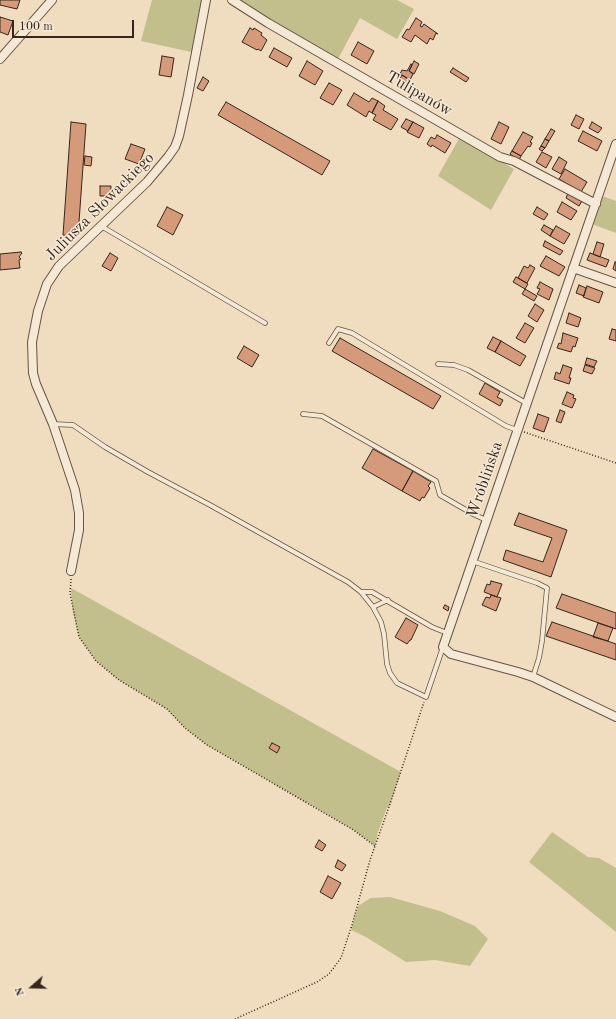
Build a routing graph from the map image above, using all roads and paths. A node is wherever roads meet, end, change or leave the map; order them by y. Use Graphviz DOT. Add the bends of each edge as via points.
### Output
graph roads {
  1 [pos="52,0"];
  2 [pos="206,0"];
  3 [pos="232,0"];
  4 [pos="1,58"];
  5 [pos="616,144"];
  6 [pos="596,204"];
  7 [pos="101,226"];
  8 [pos="573,268"];
  9 [pos="616,283"];
  10 [pos="265,323"];
  11 [pos="329,343"];
  12 [pos="438,364"];
  13 [pos="526,403"];
  14 [pos="303,414"];
  15 [pos="53,424"];
  16 [pos="517,430"];
  17 [pos="616,463"];
  18 [pos="486,520"];
  19 [pos="472,561"];
  20 [pos="71,571"];
  21 [pos="361,592"];
  22 [pos="388,600"];
  23 [pos="373,607"];
  24 [pos="447,633"];
  25 [pos="443,647"];
  26 [pos="533,677"];
  27 [pos="426,697"];
  28 [pos="616,717"];
  29 [pos="375,846"];
  30 [pos="235,1019"];
  1 -- 4 [label="street"];
  2 -- 7 [label="street, Juliusza Słowackiego" via="175,147 147,182"];
  3 -- 6 [label="street, Tulipanów" via="500,157 514,161"];
  5 -- 6 [label="street, Wróblińska"];
  6 -- 8 [label="street, Wróblińska"];
  7 -- 10 [label="lane"];
  7 -- 15 [label="street, Juliusza Słowackiego" via="59,266 47,284 38,310 31,358 36,384"];
  8 -- 9 [label="street"];
  8 -- 13 [label="street, Wróblińska"];
  11 -- 16 [label="lane" via="338,329 352,333 506,426"];
  12 -- 13 [label="lane" via="454,365 468,370"];
  13 -- 16 [label="street, Wróblińska"];
  14 -- 18 [label="lane" via="322,416 436,480 440,495"];
  15 -- 20 [label="street, Juliusza Słowackiego" via="75,490 79,513 79,530"];
  15 -- 21 [label="lane" via="73,425 148,472 348,582"];
  16 -- 17 [label="path"];
  16 -- 18 [label="street, Wróblińska"];
  18 -- 19 [label="street, Wróblińska"];
  19 -- 24 [label="street, Wróblińska"];
  19 -- 26 [label="lane" via="547,588 542,641"];
  20 -- 29 [label="path" via="70,593 79,637 96,661 119,680 167,709 185,728 207,745 352,829"];
  21 -- 22 [label="lane" via="372,592"];
  21 -- 23 [label="lane"];
  22 -- 23 [label="lane"];
  22 -- 24 [label="lane" via="432,627"];
  23 -- 27 [label="lane" via="381,622 390,673 397,683"];
  24 -- 25 [label="street, Wróblińska"];
  25 -- 26 [label="street" via="451,654"];
  25 -- 27 [label="lane"];
  26 -- 28 [label="street"];
  27 -- 29 [label="path"];
  29 -- 30 [label="path" via="351,930 341,958 334,968 317,982"];
}
